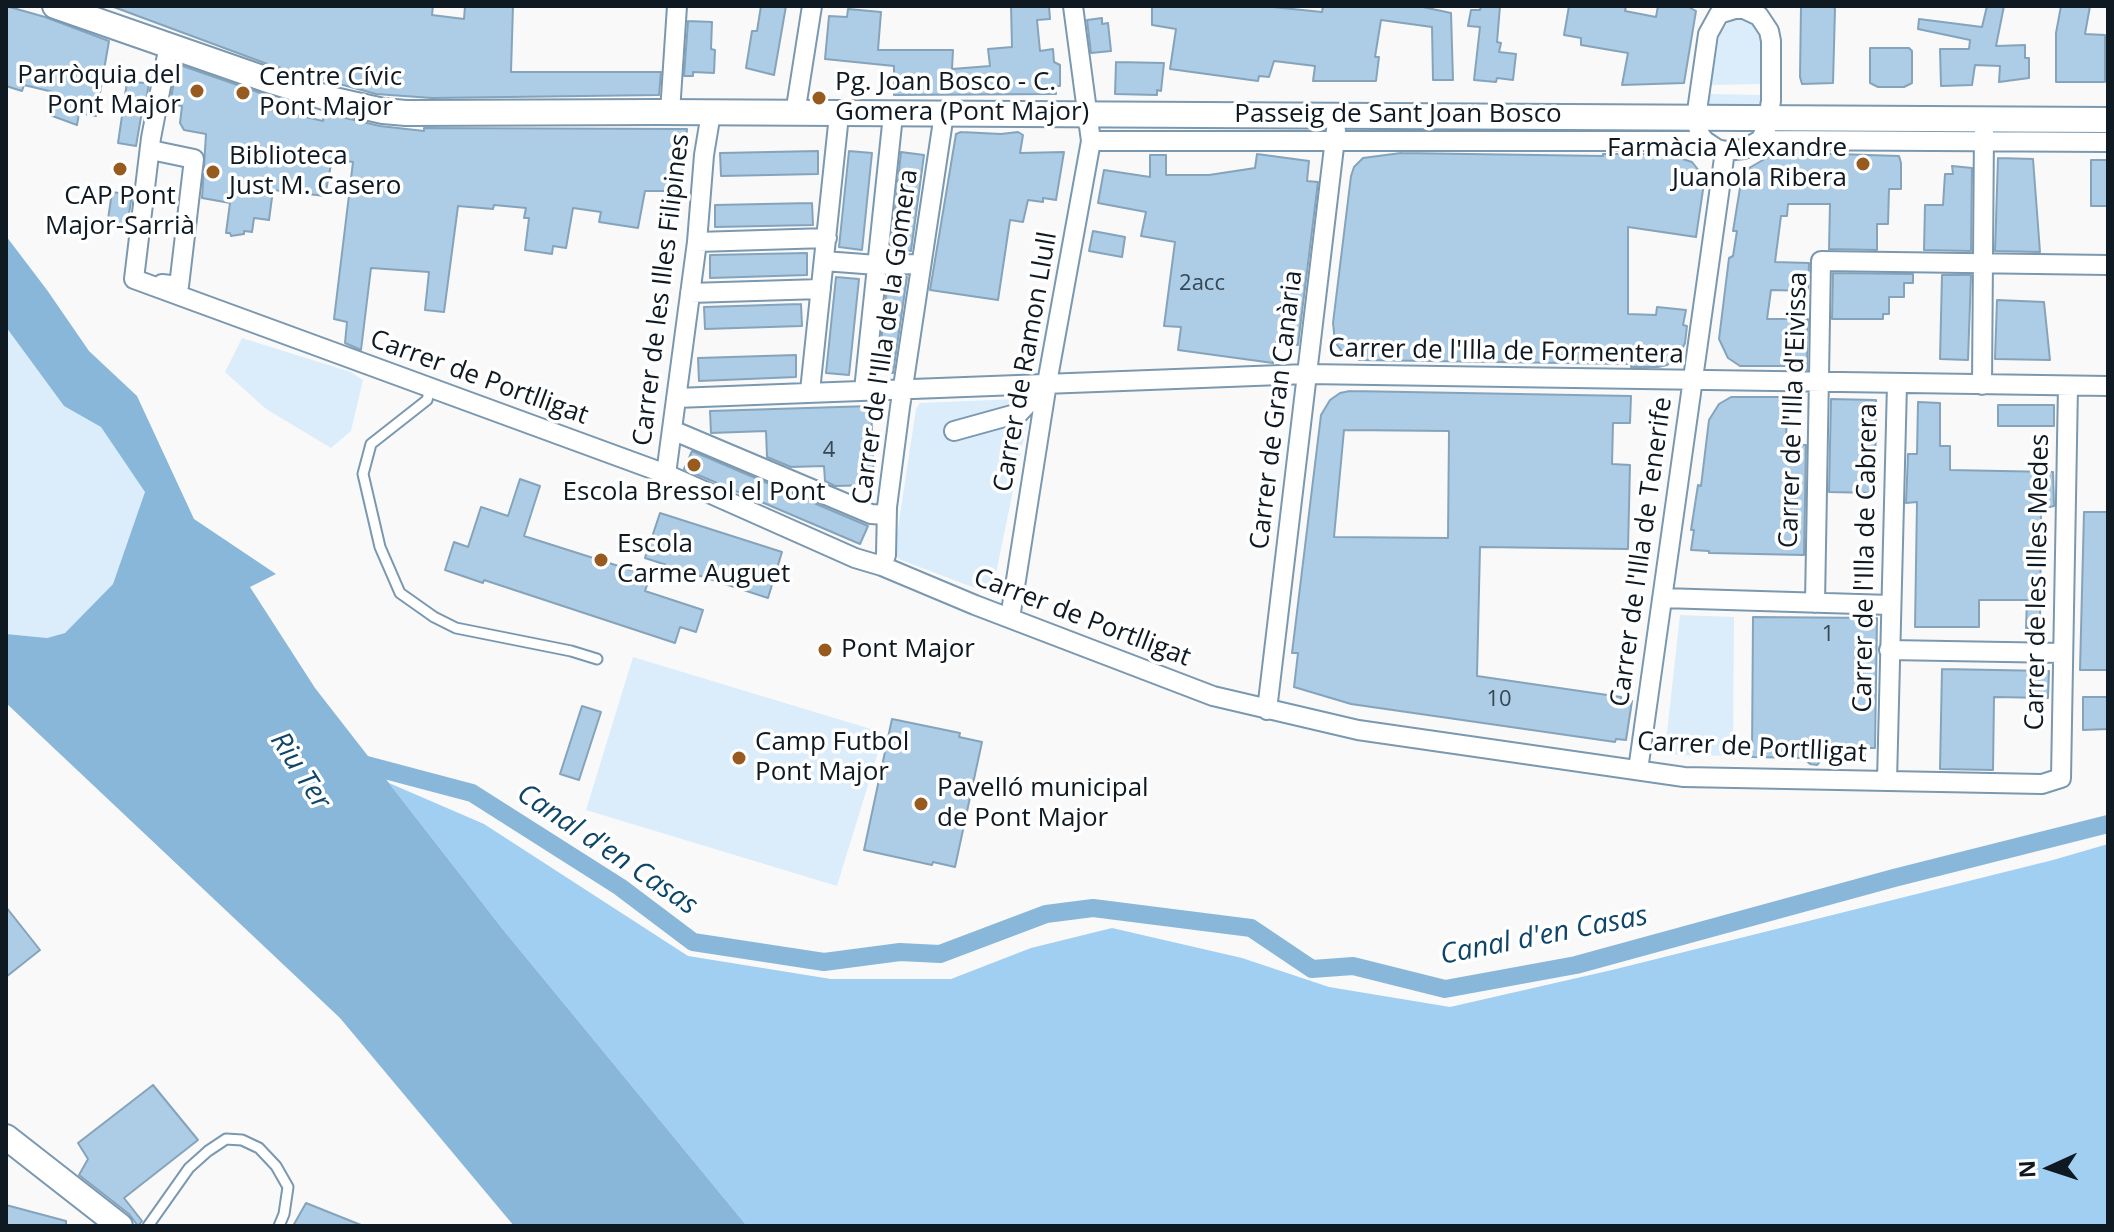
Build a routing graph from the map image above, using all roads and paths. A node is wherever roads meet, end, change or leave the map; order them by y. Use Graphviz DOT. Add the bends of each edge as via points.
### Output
graph roads {
  1 [pos="55,6"];
  2 [pos="677,6"];
  3 [pos="812,6"];
  4 [pos="1073,6"];
  5 [pos="1744,8"];
  6 [pos="1715,10"];
  7 [pos="169,45"];
  8 [pos="670,112"];
  9 [pos="711,113"];
  10 [pos="795,114"];
  11 [pos="944,114"];
  12 [pos="839,115"];
  13 [pos="893,115"];
  14 [pos="1086,115"];
  15 [pos="1338,115"];
  16 [pos="2108,120"];
  17 [pos="1700,129"];
  18 [pos="1765,129"];
  19 [pos="1984,130"];
  20 [pos="1091,141"];
  21 [pos="2108,142"];
  22 [pos="1335,143"];
  23 [pos="151,150"];
  24 [pos="1725,151"];
  25 [pos="827,238"];
  26 [pos="697,242"];
  27 [pos="824,261"];
  28 [pos="1983,262"];
  29 [pos="921,264"];
  30 [pos="877,265"];
  31 [pos="2108,265"];
  32 [pos="142,281"];
  33 [pos="821,289"];
  34 [pos="690,293"];
  35 [pos="1307,374"];
  36 [pos="1693,381"];
  37 [pos="1047,383"];
  38 [pos="1819,383"];
  39 [pos="1897,384"];
  40 [pos="1982,385"];
  41 [pos="2068,386"];
  42 [pos="2108,386"];
  43 [pos="430,389"];
  44 [pos="864,390"];
  45 [pos="903,390"];
  46 [pos="810,391"];
  47 [pos="676,398"];
  48 [pos="672,430"];
  49 [pos="954,431"];
  50 [pos="666,474"];
  51 [pos="886,515"];
  52 [pos="882,566"];
  53 [pos="1662,598"];
  54 [pos="1815,603"];
  55 [pos="1891,605"];
  56 [pos="1010,618"];
  57 [pos="1889,650"];
  58 [pos="2063,653"];
  59 [pos="597,659"];
  60 [pos="1267,710"];
  61 [pos="1638,770"];
  62 [pos="2061,778"];
  63 [pos="1887,781"];
  64 [pos="6,1137"];
  65 [pos="120,1226"];
  66 [pos="148,1226"];
  67 [pos="279,1226"];
  1 -- 7 [label="street"];
  2 -- 8 [label="street"];
  3 -- 10 [label="street"];
  4 -- 14 [label="street, Carrer de Ramon Llull"];
  5 -- 6 [label="street"];
  5 -- 18 [label="street" via="1764,22 1771,41"];
  6 -- 17 [label="street"];
  7 -- 8 [label="street" via="279,84 383,111"];
  7 -- 23 [label="street"];
  8 -- 9 [label="street"];
  9 -- 10 [label="street"];
  9 -- 26 [label="street, Carrer de les Illes Filipines"];
  10 -- 12 [label="street"];
  11 -- 13 [label="street"];
  11 -- 14 [label="street"];
  11 -- 29 [label="street, Carrer de l'Illa de la Gomera"];
  12 -- 13 [label="street"];
  12 -- 25 [label="street"];
  13 -- 30 [label="street"];
  14 -- 15 [label="street"];
  14 -- 20 [label="street, Carrer de Ramon Llull"];
  15 -- 17 [label="street"];
  15 -- 22 [label="street, Carrer de Gran Canària"];
  16 -- 19 [label="street"];
  17 -- 18 [label="street"];
  17 -- 22 [label="street, Passeig de Sant Joan Bosco"];
  17 -- 24 [label="street"];
  18 -- 19 [label="street"];
  18 -- 24 [label="street" via="1744,149"];
  19 -- 21 [label="street"];
  19 -- 28 [label="street"];
  20 -- 22 [label="street, Passeig de Sant Joan Bosco"];
  20 -- 37 [label="street, Carrer de Ramon Llull"];
  22 -- 35 [label="street, Carrer de Gran Canària"];
  23 -- 32 [label="street"];
  23 -- 32 [label="street" via="194,159 179,286"];
  24 -- 36 [label="street, Carrer de l'Illa de Tenerife"];
  25 -- 26 [label="street"];
  25 -- 27 [label="street"];
  26 -- 34 [label="street, Carrer de les Illes Filipines"];
  27 -- 30 [label="street"];
  27 -- 33 [label="street"];
  28 -- 31 [label="street, Carrer de l'Illa d'Eivissa"];
  28 -- 38 [label="street, Carrer de l'Illa d'Eivissa" via="1821,261"];
  28 -- 40 [label="street"];
  29 -- 30 [label="street"];
  29 -- 45 [label="street, Carrer de l'Illa de la Gomera"];
  30 -- 44 [label="street"];
  32 -- 43 [label="street, Carrer de Portlligat"];
  33 -- 34 [label="street"];
  33 -- 46 [label="street"];
  34 -- 47 [label="street, Carrer de les Illes Filipines"];
  35 -- 36 [label="street, Carrer de l'Illa de Formentera"];
  35 -- 37 [label="street, Carrer de l'Illa de Formentera"];
  35 -- 60 [label="street, Carrer de Gran Canària"];
  36 -- 38 [label="street, Carrer de l'Illa de Formentera"];
  36 -- 53 [label="street, Carrer de l'Illa de Tenerife"];
  37 -- 45 [label="street, Carrer de l'Illa de Formentera"];
  37 -- 49 [label="street" via="1019,413"];
  37 -- 56 [label="street, Carrer de Ramon Llull"];
  38 -- 39 [label="street, Carrer de l'Illa de Formentera"];
  38 -- 54 [label="street, Carrer de l'Illa d'Eivissa"];
  39 -- 40 [label="street, Carrer de l'Illa de Formentera"];
  39 -- 55 [label="street, Carrer de l'Illa de Cabrera"];
  40 -- 41 [label="street, Carrer de l'Illa de Formentera"];
  41 -- 42 [label="street, Carrer de l'Illa de Formentera"];
  41 -- 58 [label="street, Carrer de les Illes Medes"];
  43 -- 50 [label="street, Carrer de Portlligat"];
  43 -- 59 [label="lane" via="427,400 371,444 363,474 380,547 400,593 456,628"];
  44 -- 45 [label="street, Carrer de l'Illa de Formentera"];
  44 -- 46 [label="street, Carrer de l'Illa de Formentera"];
  45 -- 51 [label="street, Carrer de l'Illa de la Gomera"];
  46 -- 47 [label="street, Carrer de l'Illa de Formentera"];
  47 -- 48 [label="street, Carrer de les Illes Filipines"];
  48 -- 50 [label="street, Carrer de les Illes Filipines"];
  48 -- 51 [label="street" via="871,514"];
  50 -- 52 [label="street, Carrer de Portlligat"];
  51 -- 52 [label="street, Carrer de l'Illa de la Gomera"];
  52 -- 56 [label="street, Carrer de Portlligat"];
  53 -- 54 [label="street"];
  53 -- 61 [label="street, Carrer de l'Illa de Tenerife"];
  54 -- 55 [label="street"];
  55 -- 57 [label="street, Carrer de l'Illa de Cabrera"];
  56 -- 60 [label="street, Carrer de Portlligat" via="1213,696"];
  57 -- 58 [label="street"];
  57 -- 63 [label="street, Carrer de l'Illa de Cabrera"];
  58 -- 62 [label="street, Carrer de les Illes Medes"];
  60 -- 61 [label="street, Carrer de Portlligat" via="1358,730"];
  61 -- 63 [label="street, Carrer de Portlligat" via="1684,777"];
  62 -- 63 [label="street, Carrer de Portlligat" via="2042,784"];
  64 -- 65 [label="street"];
  66 -- 67 [label="lane" via="189,1168 226,1139 259,1148 276,1166 288,1187"];
}
